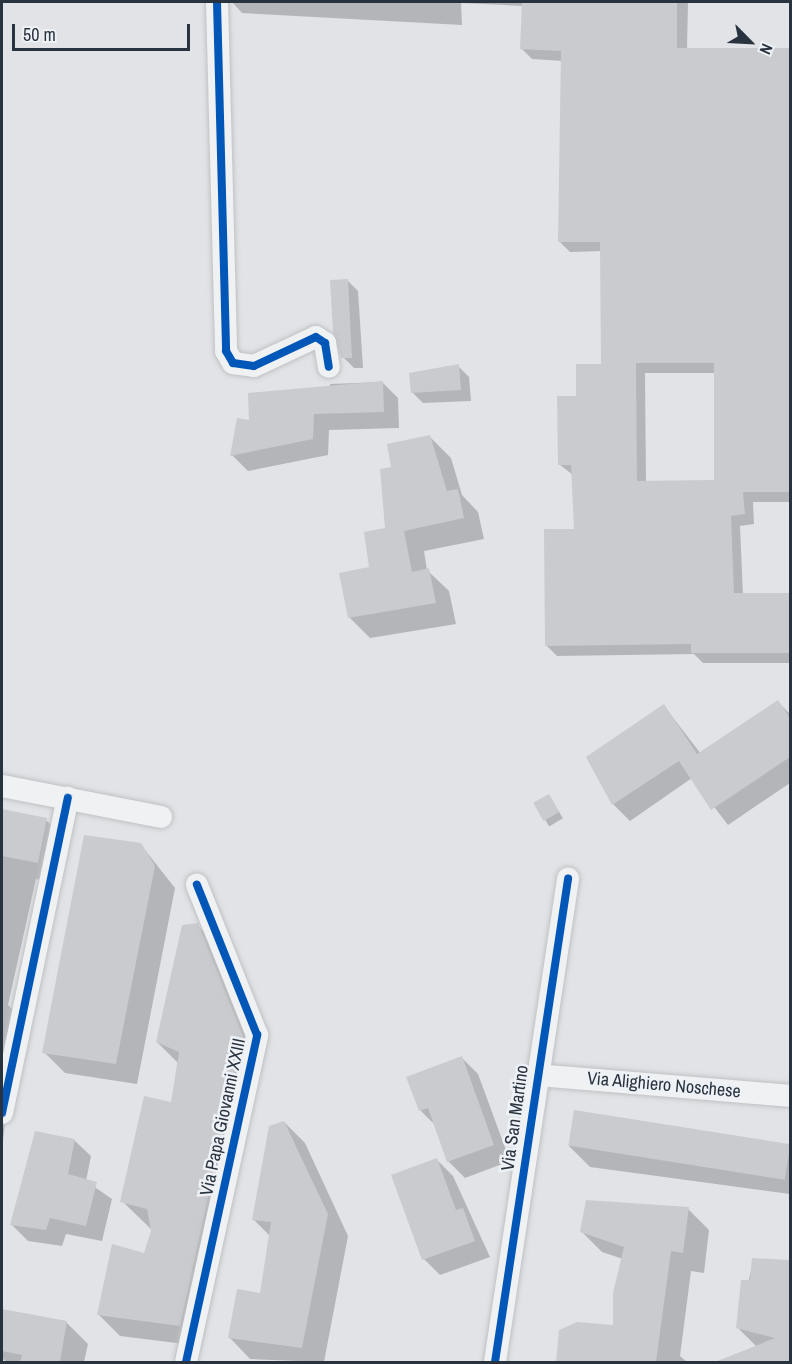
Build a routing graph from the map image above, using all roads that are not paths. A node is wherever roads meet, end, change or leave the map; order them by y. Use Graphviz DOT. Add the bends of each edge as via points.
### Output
graph roads {
  1 [pos="217,2"];
  2 [pos="329,367"];
  3 [pos="2,786"];
  4 [pos="68,798"];
  5 [pos="161,818"];
  6 [pos="568,878"];
  7 [pos="197,885"];
  8 [pos="537,1075"];
  9 [pos="790,1096"];
  10 [pos="2,1113"];
  11 [pos="186,1362"];
  12 [pos="495,1362"];
  1 -- 2 [label="street" via="226,351 232,363 254,366 288,346 316,337 325,343"];
  3 -- 4 [label="street"];
  4 -- 5 [label="street"];
  4 -- 10 [label="street"];
  6 -- 8 [label="street, Via San Martino"];
  7 -- 11 [label="street, Via Papa Giovanni XXIII" via="257,1035"];
  8 -- 9 [label="street, Via Alighiero Noschese"];
  8 -- 12 [label="street, Via San Martino"];
}
